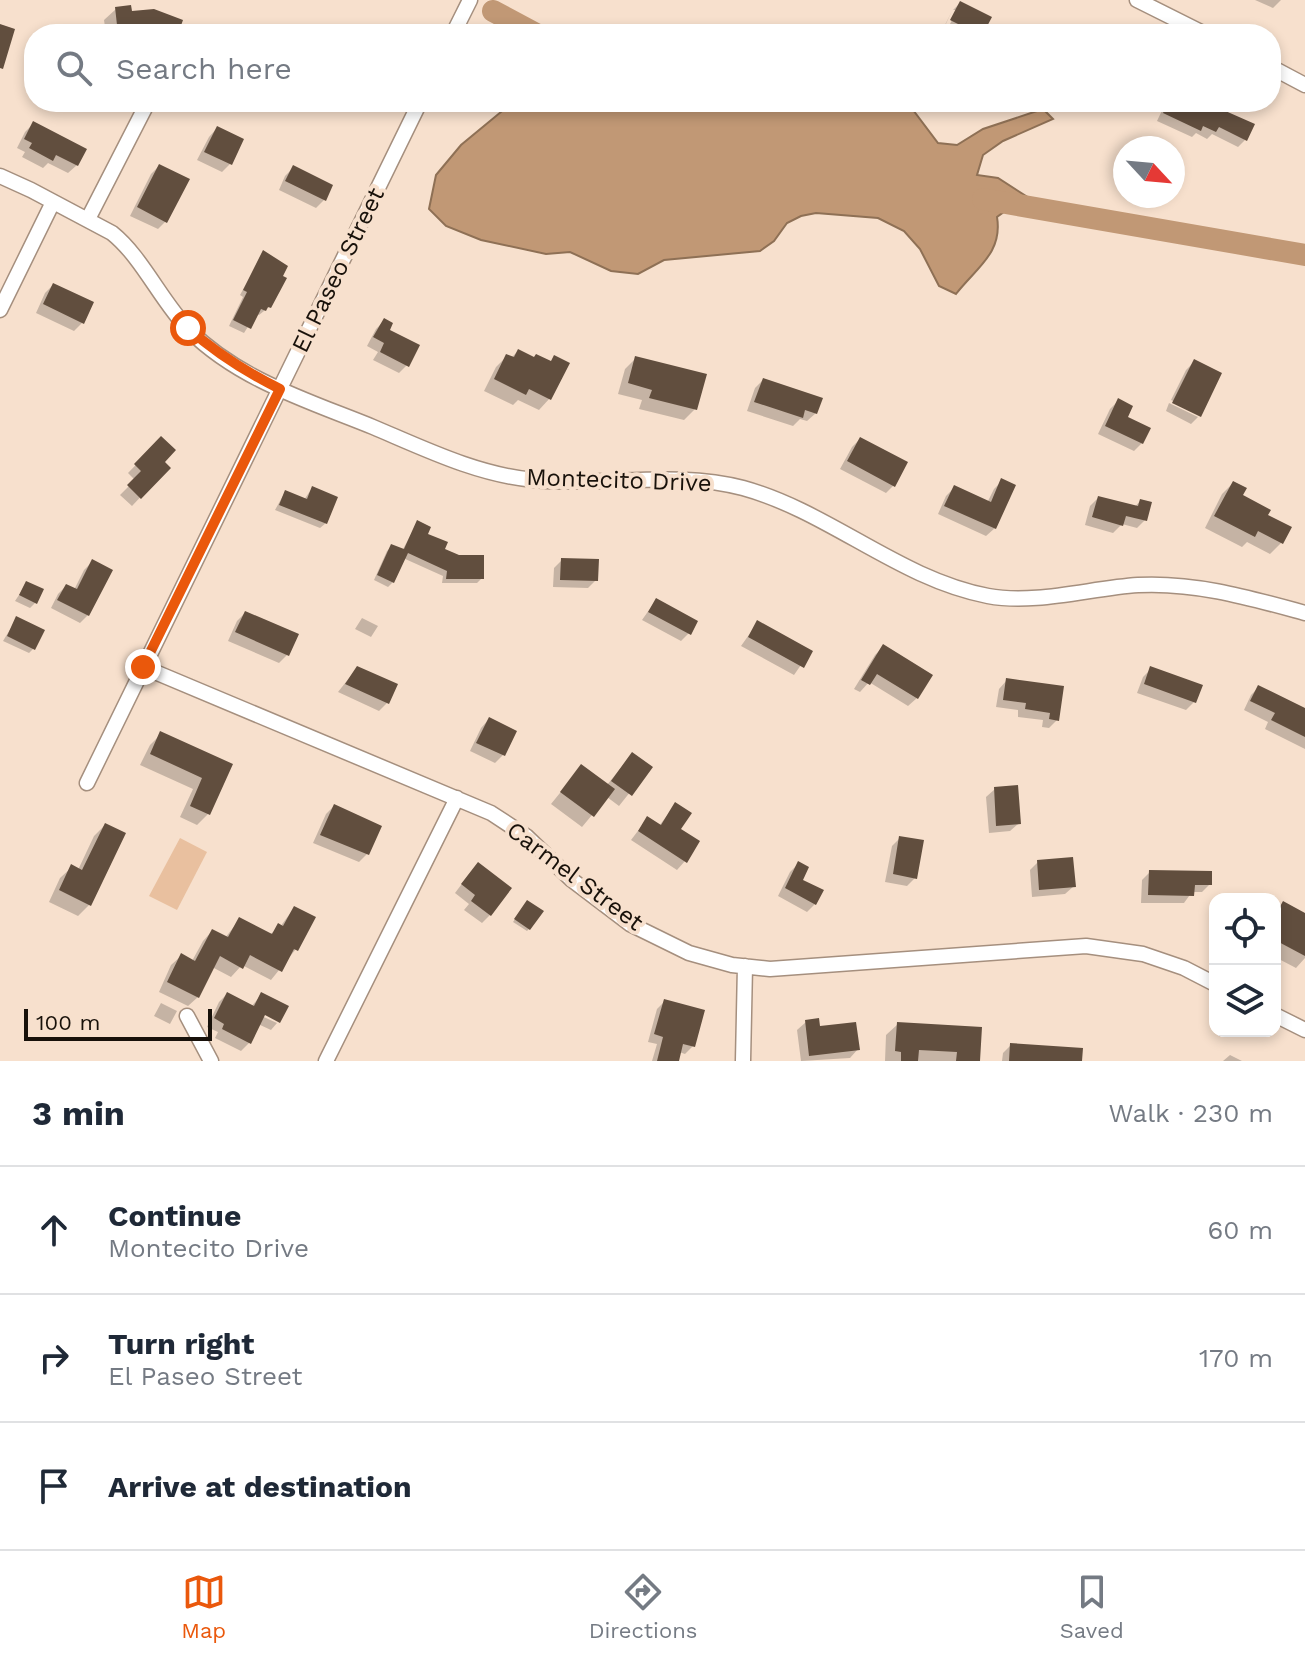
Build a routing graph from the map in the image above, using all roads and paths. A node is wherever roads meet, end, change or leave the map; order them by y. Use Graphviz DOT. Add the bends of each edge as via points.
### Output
graph roads {
  1 [pos="470,0"];
  2 [pos="1137,0"];
  3 [pos="458,24"];
  4 [pos="1185,24"];
  5 [pos="1281,72"];
  6 [pos="1305,85"];
  7 [pos="143,112"];
  8 [pos="415,112"];
  9 [pos="0,176"];
  10 [pos="53,202"];
  11 [pos="88,219"];
  12 [pos="0,310"];
  13 [pos="280,389"];
  14 [pos="1305,613"];
  15 [pos="143,667"];
  16 [pos="87,783"];
  17 [pos="457,798"];
  18 [pos="745,966"];
  19 [pos="1209,981"];
  20 [pos="187,1016"];
  21 [pos="1281,1018"];
  22 [pos="1305,1030"];
  23 [pos="211,1061"];
  24 [pos="326,1061"];
  25 [pos="743,1061"];
  1 -- 3 [label="street"];
  2 -- 4 [label="street"];
  5 -- 6 [label="street"];
  7 -- 11 [label="street"];
  8 -- 13 [label="street, El Paseo Street"];
  9 -- 10 [label="street, Montecito Drive"];
  10 -- 11 [label="street, Montecito Drive"];
  10 -- 12 [label="street"];
  11 -- 13 [label="street, Montecito Drive" via="124,242 204,343"];
  13 -- 14 [label="street, Montecito Drive" via="460,463 505,475 721,483 753,491 924,576 988,596 1186,585"];
  13 -- 15 [label="street, El Paseo Street"];
  15 -- 16 [label="street, El Paseo Street"];
  15 -- 17 [label="street, Carmel Street"];
  17 -- 18 [label="street, Carmel Street" via="526,836 630,924 689,953"];
  17 -- 24 [label="street"];
  18 -- 19 [label="street, Carmel Street" via="770,969 1086,946 1143,954"];
  18 -- 25 [label="street"];
  20 -- 23 [label="street"];
  21 -- 22 [label="street"];
}
